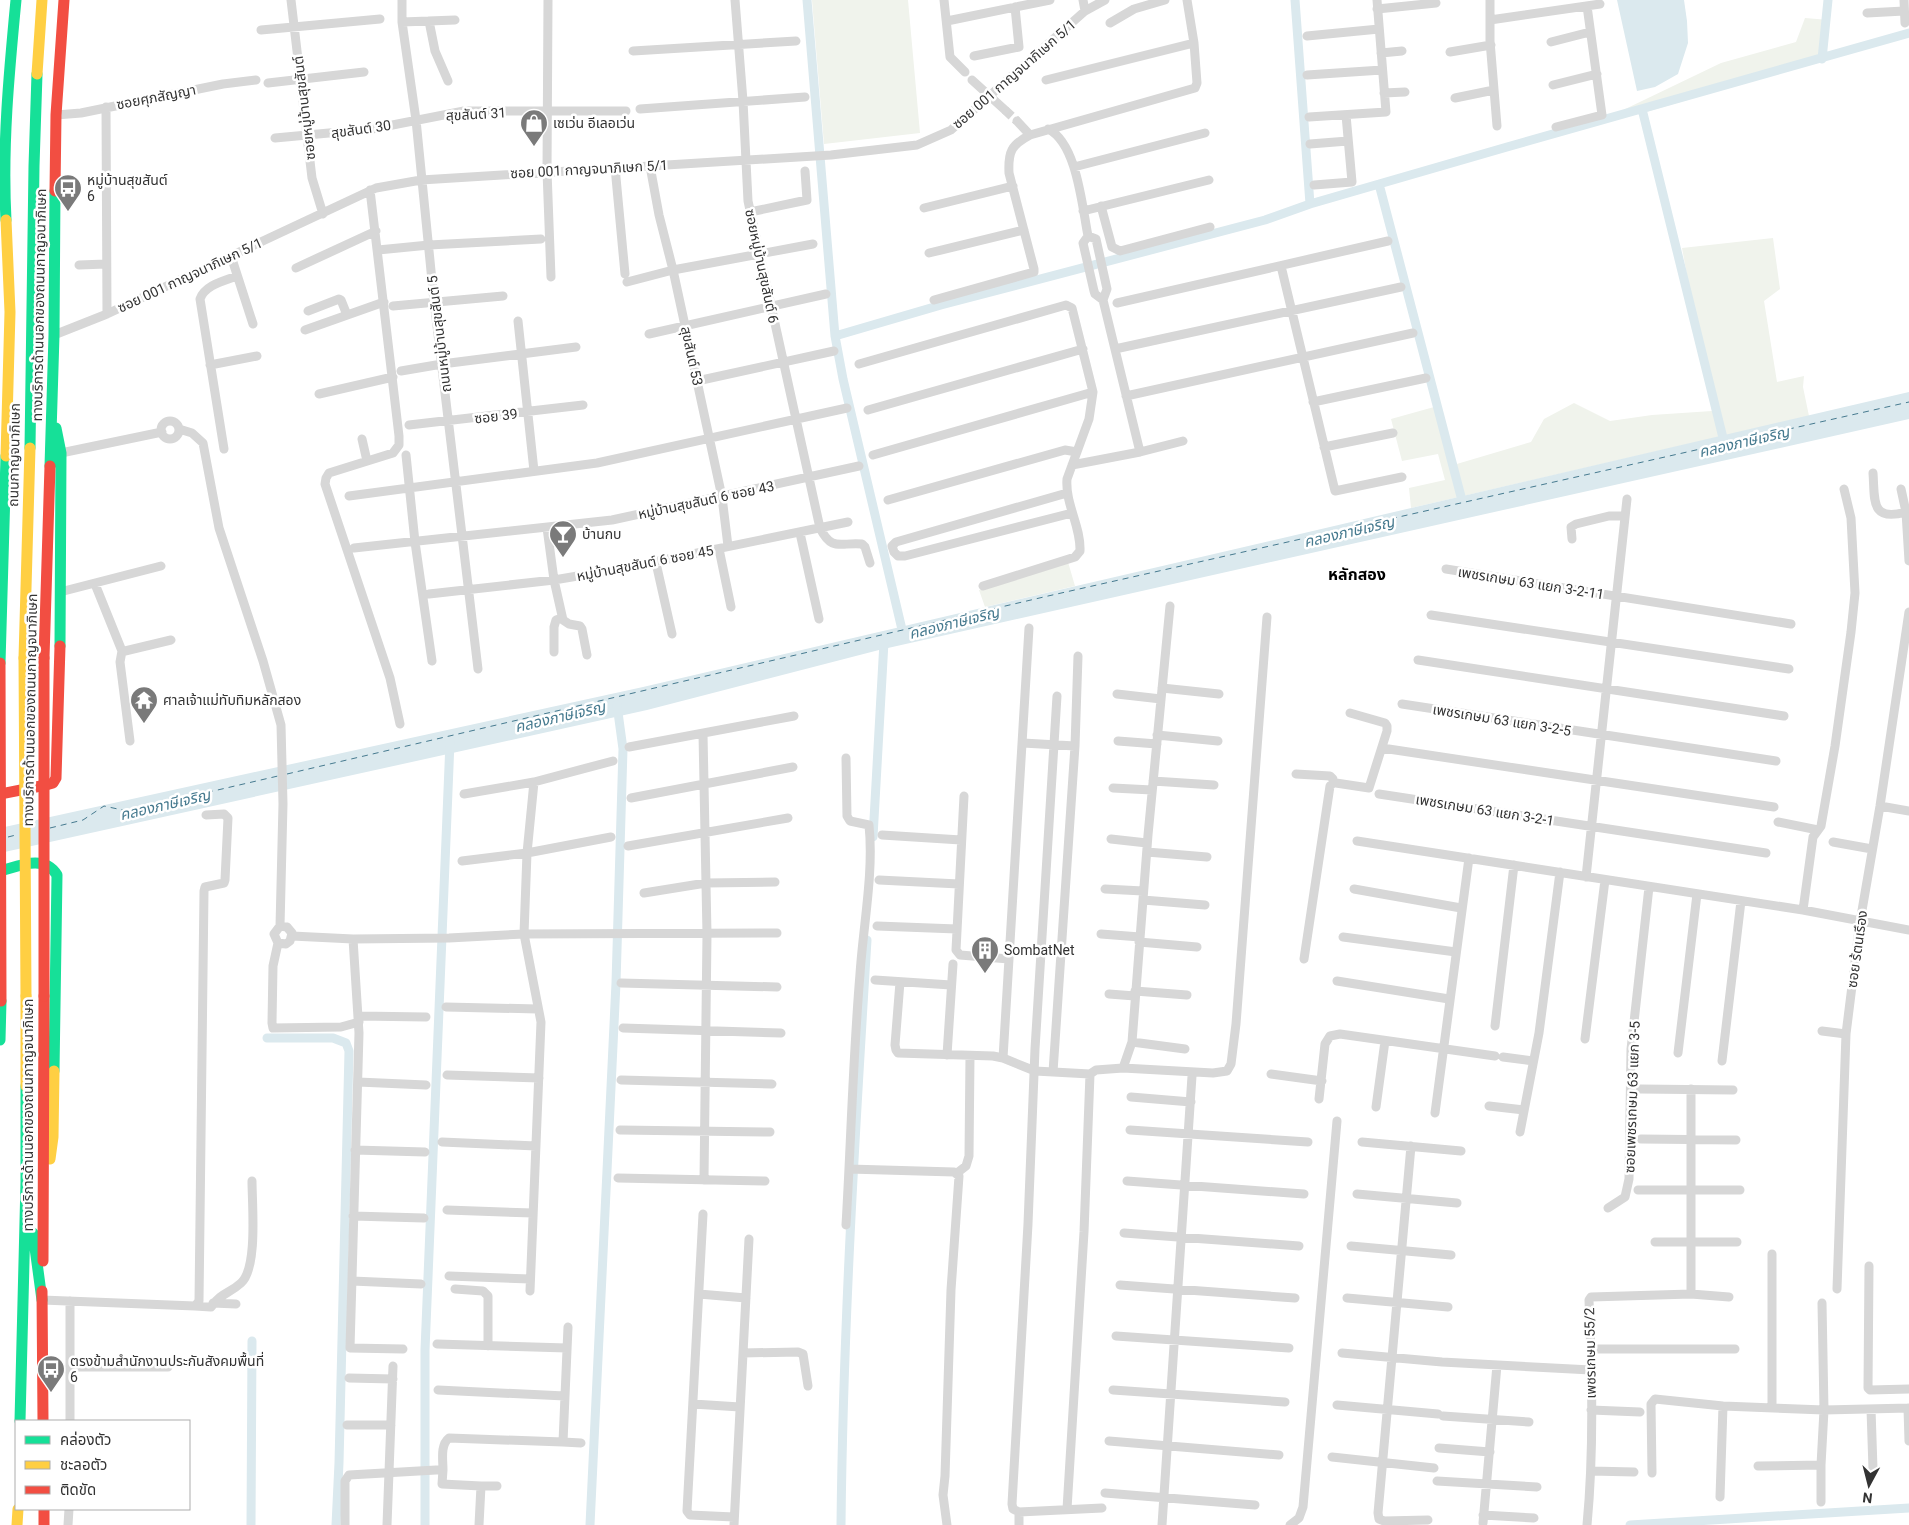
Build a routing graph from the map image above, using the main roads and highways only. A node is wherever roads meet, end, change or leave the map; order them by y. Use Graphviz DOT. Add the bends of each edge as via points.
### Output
graph roads {
  1 [pos="16,0"];
  2 [pos="44,0"];
  3 [pos="64,0"];
  4 [pos="4,182"];
  5 [pos="0,222"];
  6 [pos="52,403"];
  7 [pos="0,663"];
  8 [pos="0,794"];
  9 [pos="0,871"];
  10 [pos="1,1001"];
  11 [pos="0,1040"];
  12 [pos="26,1182"];
  13 [pos="43,1229"];
  14 [pos="42,1300"];
  15 [pos="20,1420"];
  16 [pos="43,1420"];
  17 [pos="18,1510"];
  18 [pos="44,1510"];
  19 [pos="17,1525"];
  20 [pos="44,1525"];
  1 -- 4 [label="main road, ถนนกาญจนาภิเษก"];
  2 -- 12 [label="main road, ถนนกาญจนาภิเษก, bridge" via="36,69 24,658"];
  3 -- 6 [label="main road, ทางบริการด้านนอกของถนนกาญจนาภิเษก" via="56,115"];
  4 -- 5 [label="main road"];
  4 -- 7 [label="main road, ถนนกาญจนาภิเษก" via="10,312"];
  6 -- 8 [label="main road" via="61,453 56,778 53,783"];
  6 -- 13 [label="main road, ทางบริการด้านนอกของถนนกาญจนาภิเษก, bridge" via="44,658"];
  7 -- 10 [label="main road, ถนนกาญจนาภิเษก, bridge"];
  9 -- 13 [label="main road" via="38,862 47,863 57,875 53,1136"];
  10 -- 11 [label="main road, ถนนกาญจนาภิเษก"];
  12 -- 14 [label="main road"];
  12 -- 15 [label="main road, ถนนกาญจนาภิเษก"];
  13 -- 14 [label="main road, ทางบริการด้านนอกของถนนกาญจนาภิเษก"];
  14 -- 16 [label="main road, ทางบริการด้านนอกของถนนกาญจนาภิเษก"];
  17 -- 19 [label="main road"];
  18 -- 20 [label="main road"];
}
